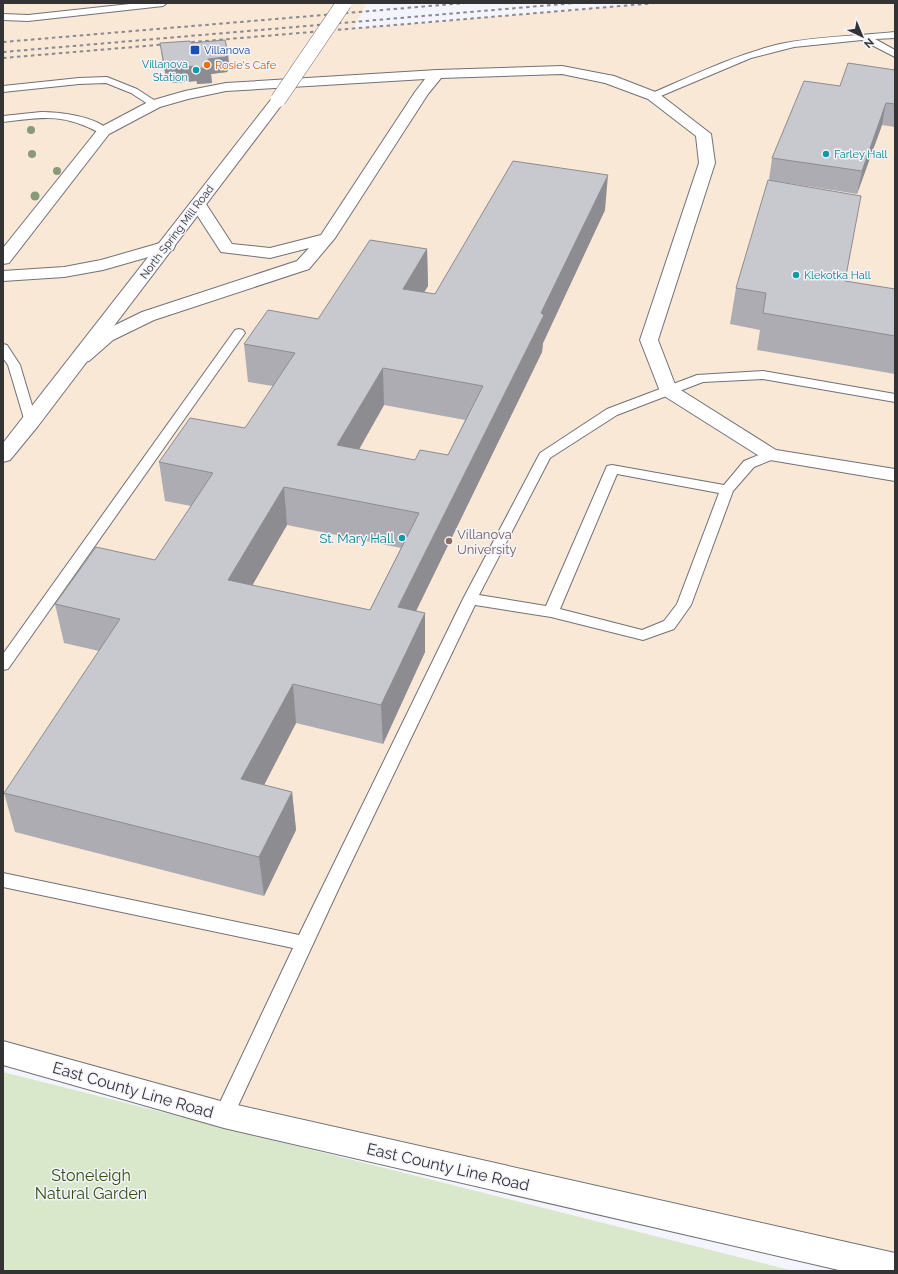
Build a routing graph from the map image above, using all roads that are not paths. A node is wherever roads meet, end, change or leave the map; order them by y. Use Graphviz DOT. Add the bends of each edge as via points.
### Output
graph roads {
  1 [pos="163,3"];
  2 [pos="344,3"];
  3 [pos="3,17"];
  4 [pos="895,35"];
  5 [pos="865,38"];
  6 [pos="895,54"];
  7 [pos="438,74"];
  8 [pos="3,89"];
  9 [pos="653,96"];
  10 [pos="155,104"];
  11 [pos="3,119"];
  12 [pos="104,131"];
  13 [pos="198,204"];
  14 [pos="327,238"];
  15 [pos="167,246"];
  16 [pos="3,259"];
  17 [pos="3,276"];
  18 [pos="239,333"];
  19 [pos="3,348"];
  20 [pos="80,359"];
  21 [pos="668,390"];
  22 [pos="895,398"];
  23 [pos="31,422"];
  24 [pos="771,455"];
  25 [pos="3,456"];
  26 [pos="895,475"];
  27 [pos="726,490"];
  28 [pos="470,599"];
  29 [pos="551,612"];
  30 [pos="3,665"];
  31 [pos="3,880"];
  32 [pos="304,943"];
  33 [pos="3,1053"];
  34 [pos="224,1116"];
  35 [pos="895,1268"];
  1 -- 3 [label="lane" via="28,18"];
  2 -- 13 [label="street, North Spring Mill Road, bridge" via="278,100"];
  4 -- 5 [label="lane"];
  5 -- 6 [label="lane"];
  5 -- 9 [label="lane" via="801,42 779,47 735,60"];
  7 -- 9 [label="street" via="562,70 609,79"];
  7 -- 10 [label="street" via="226,88 185,95"];
  7 -- 14 [label="street" via="422,92"];
  8 -- 10 [label="lane" via="107,80 134,91"];
  9 -- 21 [label="street" via="703,134 707,163 649,340"];
  10 -- 12 [label="street"];
  11 -- 12 [label="lane" via="51,114 80,119"];
  12 -- 16 [label="street"];
  13 -- 14 [label="street" via="227,248 270,253"];
  13 -- 15 [label="street, North Spring Mill Road"];
  14 -- 20 [label="street" via="303,265 148,316 107,336"];
  15 -- 17 [label="street" via="103,265 64,272"];
  15 -- 20 [label="street, North Spring Mill Road"];
  18 -- 30 [label="lane"];
  19 -- 23 [label="lane" via="14,365"];
  20 -- 23 [label="street, North Spring Mill Road"];
  21 -- 22 [label="lane" via="701,378 763,375"];
  21 -- 24 [label="street"];
  21 -- 28 [label="lane" via="612,412 545,456"];
  23 -- 25 [label="street, North Spring Mill Road"];
  24 -- 26 [label="street"];
  24 -- 27 [label="lane" via="749,464"];
  27 -- 29 [label="lane" via="684,605 669,625 644,635"];
  27 -- 29 [label="lane" via="612,469"];
  28 -- 29 [label="lane"];
  28 -- 32 [label="lane"];
  31 -- 32 [label="lane"];
  32 -- 34 [label="lane"];
  33 -- 34 [label="street, East County Line Road"];
  34 -- 35 [label="street, East County Line Road"];
}
